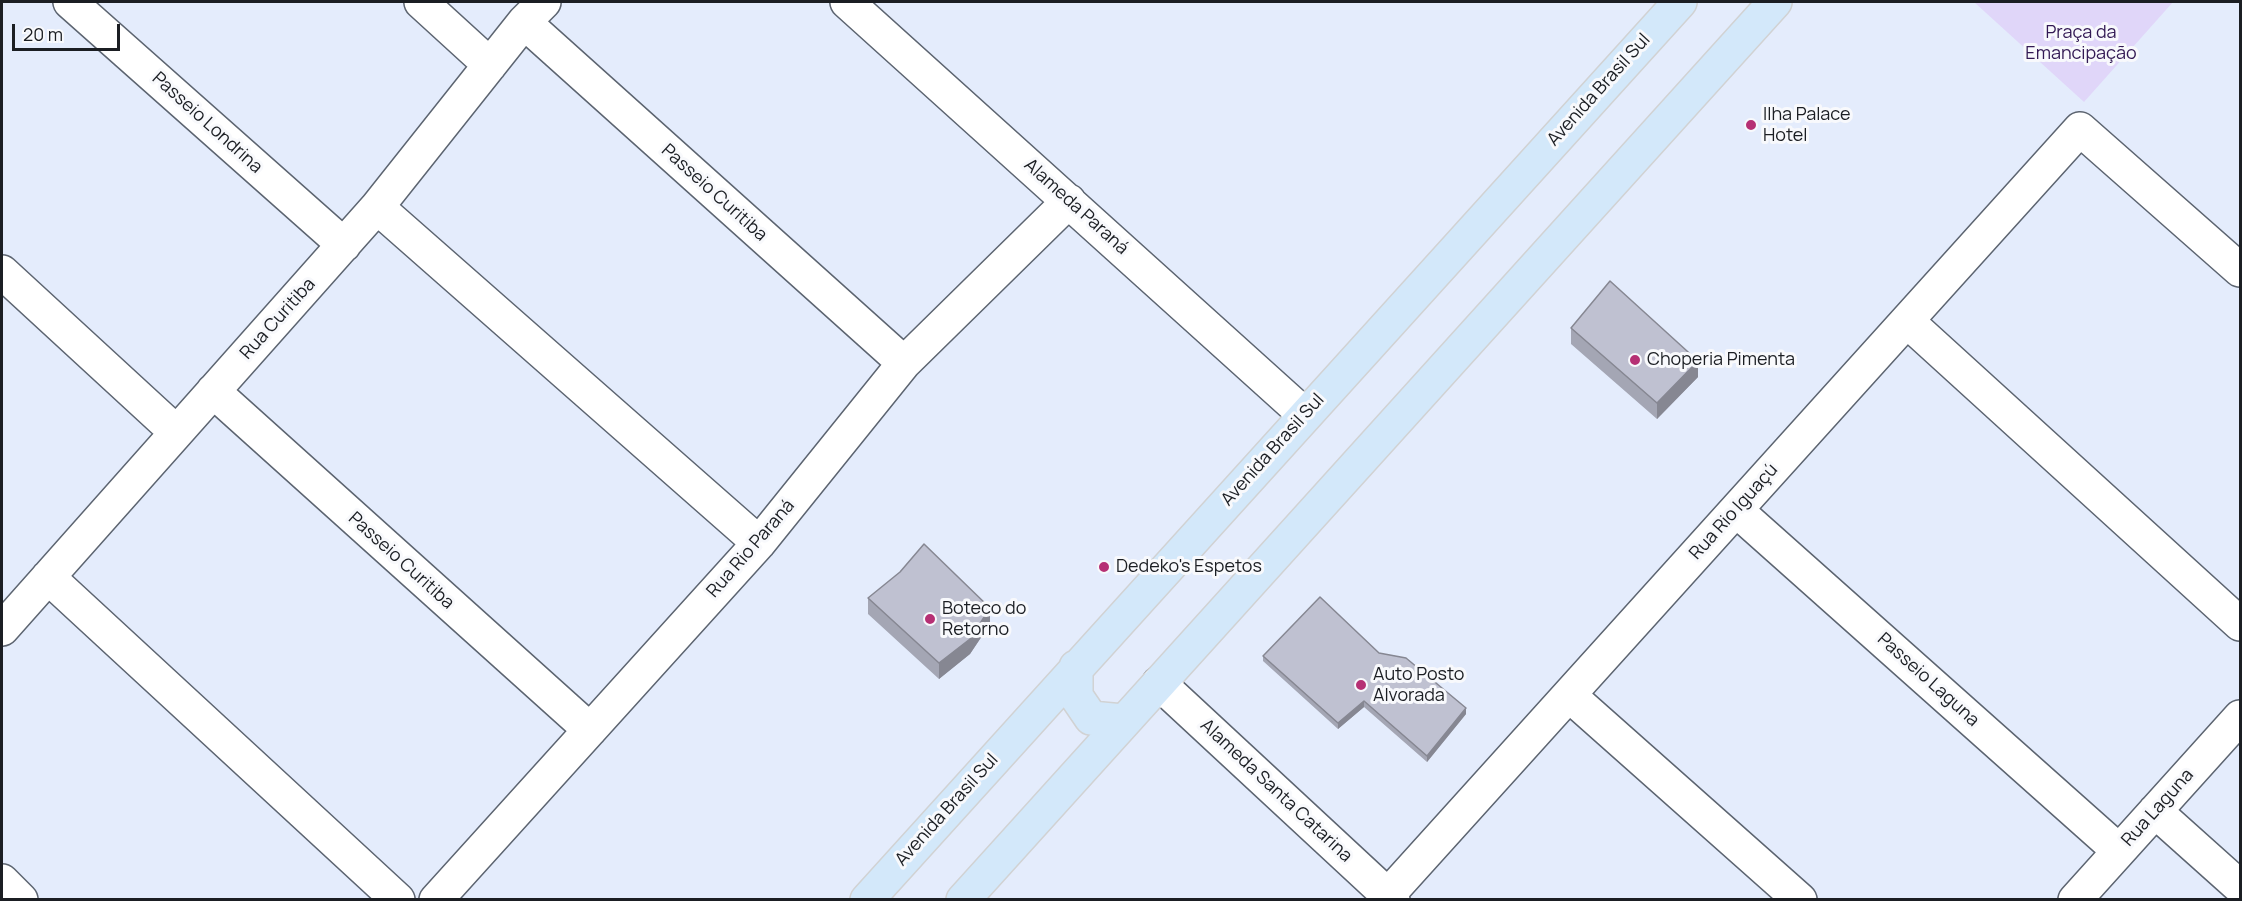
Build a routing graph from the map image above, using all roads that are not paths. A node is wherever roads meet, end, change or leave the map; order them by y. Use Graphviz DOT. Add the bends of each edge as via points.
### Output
graph roads {
  1 [pos="70,2"];
  2 [pos="421,2"];
  3 [pos="1680,2"];
  4 [pos="1775,2"];
  5 [pos="865,7"];
  6 [pos="534,12"];
  7 [pos="490,65"];
  8 [pos="1069,201"];
  9 [pos="377,207"];
  10 [pos="344,245"];
  11 [pos="2241,270"];
  12 [pos="2,272"];
  13 [pos="1906,321"];
  14 [pos="904,363"];
  15 [pos="213,391"];
  16 [pos="1305,415"];
  17 [pos="176,432"];
  18 [pos="1736,510"];
  19 [pos="759,543"];
  20 [pos="48,577"];
  21 [pos="4,619"];
  22 [pos="2241,624"];
  23 [pos="1076,667"];
  24 [pos="1159,683"];
  25 [pos="1569,695"];
  26 [pos="2241,717"];
  27 [pos="1123,721"];
  28 [pos="590,730"];
  29 [pos="2155,811"];
  30 [pos="2120,851"];
  31 [pos="2,881"];
  32 [pos="2241,887"];
  33 [pos="1391,897"];
  34 [pos="21,900"];
  35 [pos="398,900"];
  36 [pos="436,900"];
  37 [pos="867,900"];
  38 [pos="963,900"];
  39 [pos="1800,900"];
  40 [pos="2075,900"];
  1 -- 10 [label="street, Passeio Londrina"];
  2 -- 7 [label="street"];
  3 -- 16 [label="main road, Avenida Brasil Sul"];
  4 -- 24 [label="main road"];
  5 -- 8 [label="street, Alameda Paraná"];
  6 -- 7 [label="street, Rua Curitiba"];
  6 -- 14 [label="street, Passeio Curitiba"];
  7 -- 9 [label="street, Rua Curitiba"];
  8 -- 14 [label="street, Rua Rio Paraná"];
  8 -- 16 [label="street, Alameda Paraná"];
  9 -- 10 [label="street, Rua Curitiba"];
  9 -- 19 [label="street"];
  10 -- 15 [label="street, Rua Curitiba"];
  11 -- 13 [label="street, Rua Rio Iguaçú" via="2080,129"];
  12 -- 17 [label="street"];
  13 -- 18 [label="street, Rua Rio Iguaçú"];
  13 -- 22 [label="street"];
  14 -- 19 [label="street, Rua Rio Paraná"];
  15 -- 17 [label="street, Rua Curitiba"];
  15 -- 28 [label="street, Passeio Curitiba"];
  16 -- 23 [label="main road, Avenida Brasil Sul"];
  17 -- 20 [label="street, Rua Curitiba"];
  18 -- 25 [label="street, Rua Rio Iguaçú"];
  18 -- 30 [label="street, Passeio Laguna"];
  19 -- 28 [label="street, Rua Rio Paraná"];
  20 -- 21 [label="street, Rua Curitiba"];
  20 -- 35 [label="street"];
  23 -- 27 [label="main road" via="1076,696 1091,718"];
  23 -- 37 [label="main road, Avenida Brasil Sul"];
  24 -- 27 [label="main road"];
  24 -- 33 [label="street, Alameda Santa Catarina"];
  25 -- 33 [label="street, Rua Rio Iguaçú"];
  25 -- 39 [label="street"];
  26 -- 29 [label="street, Rua Laguna"];
  27 -- 38 [label="main road"];
  28 -- 36 [label="street, Rua Rio Paraná"];
  29 -- 30 [label="street, Rua Laguna"];
  29 -- 32 [label="street"];
  30 -- 40 [label="street, Rua Laguna"];
  31 -- 34 [label="street"];
}
